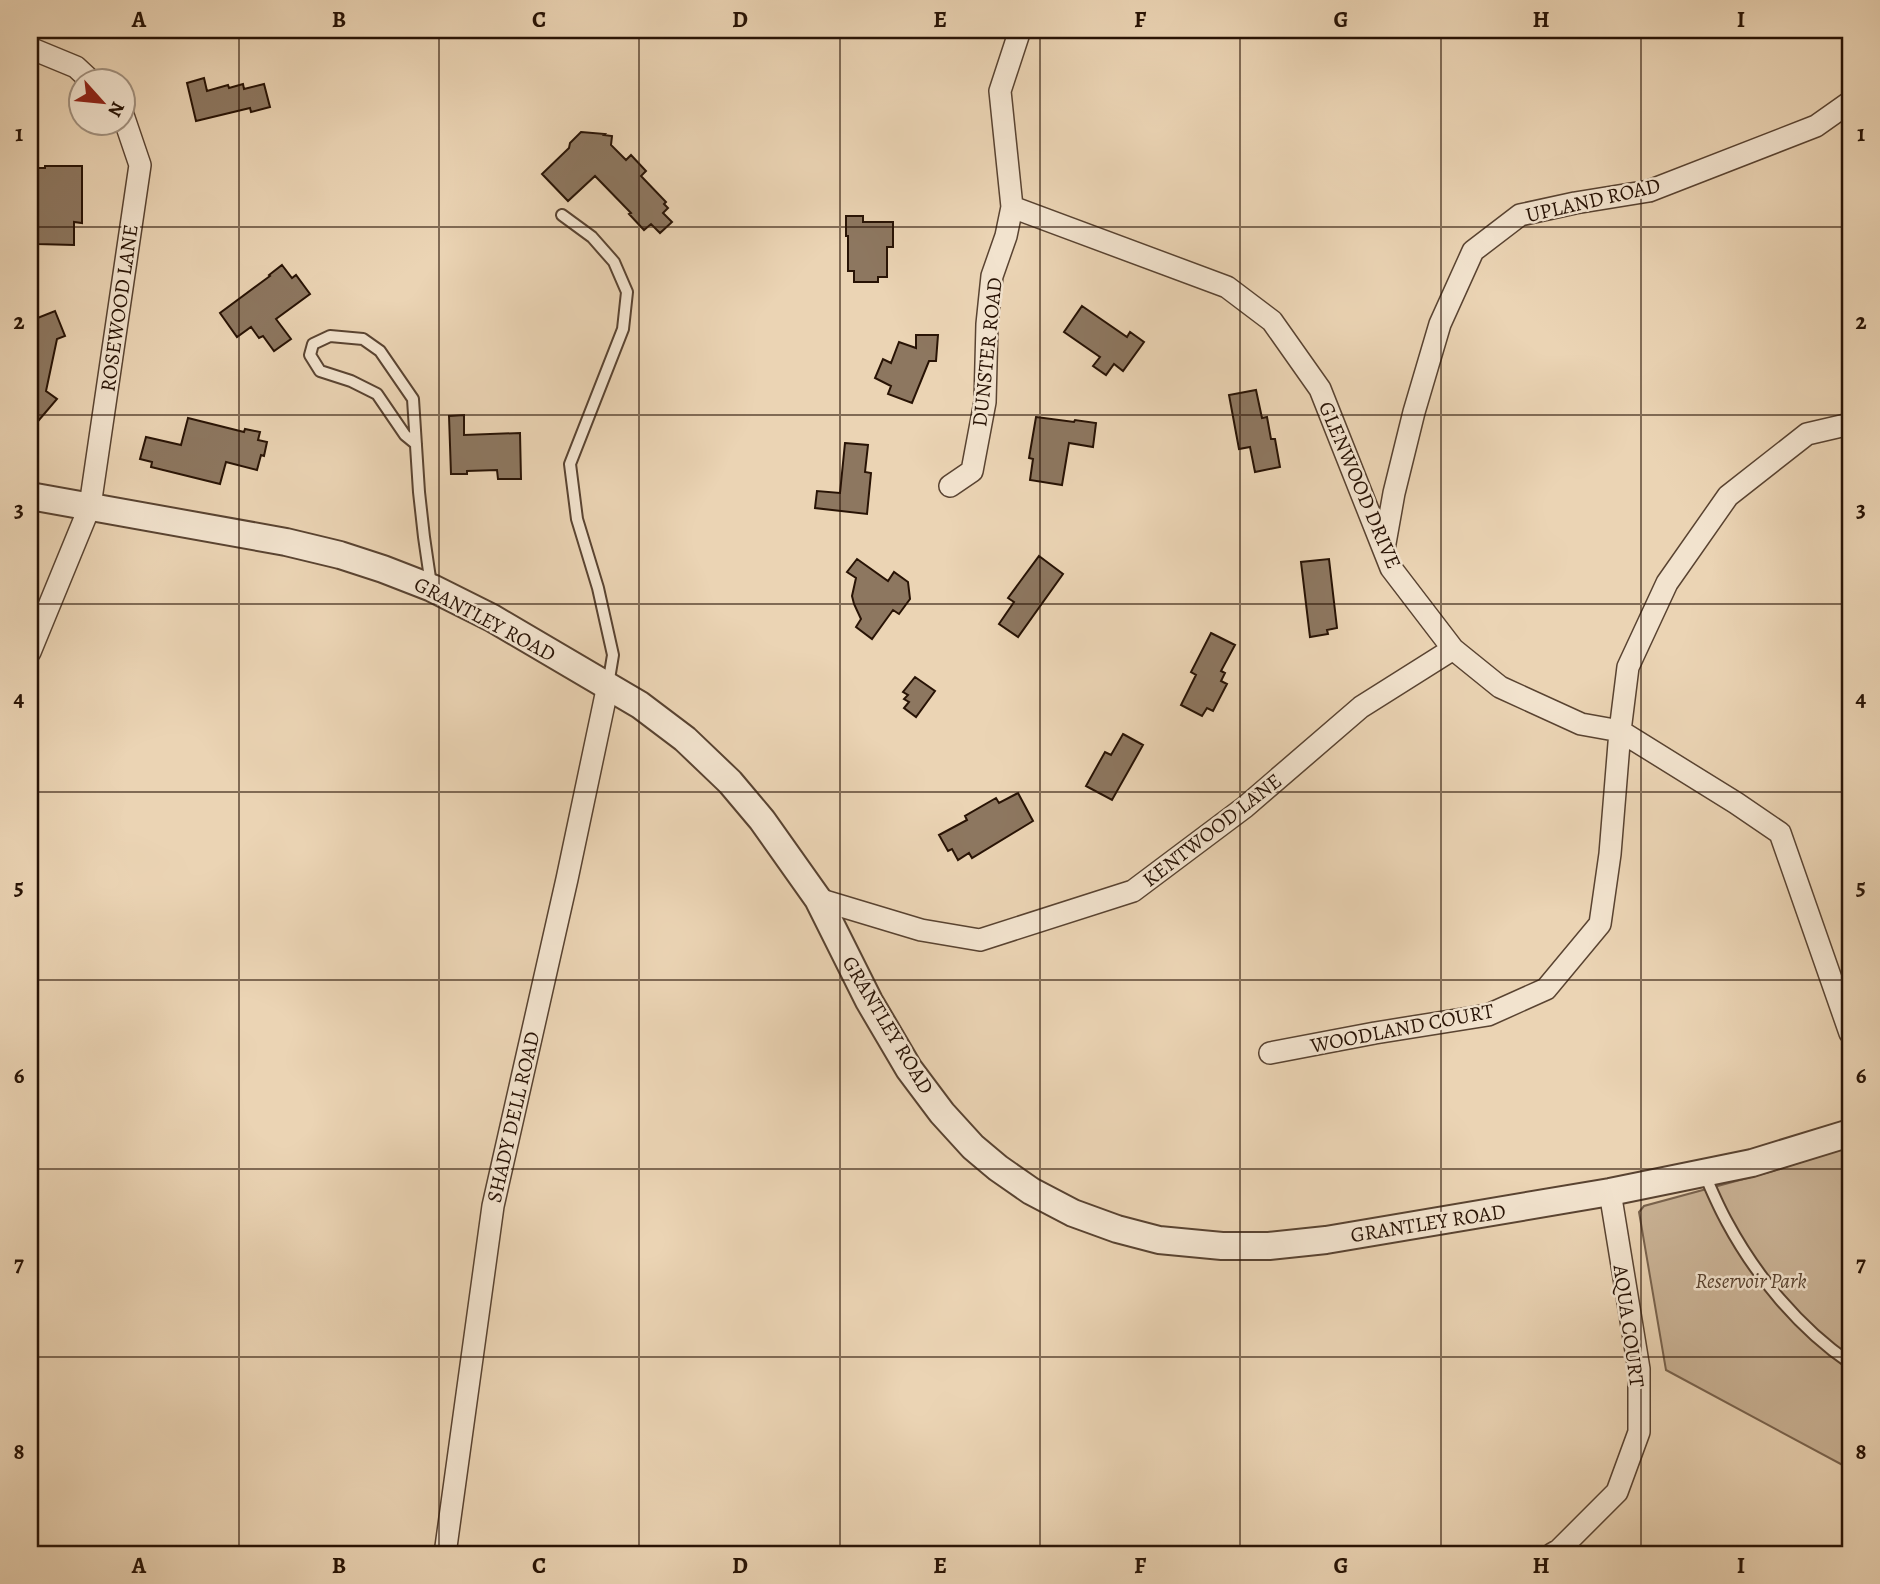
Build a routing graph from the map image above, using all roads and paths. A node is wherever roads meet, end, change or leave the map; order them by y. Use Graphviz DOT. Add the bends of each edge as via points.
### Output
graph roads {
  1 [pos="1020,30"];
  2 [pos="30,48"];
  3 [pos="74,66"];
  4 [pos="1850,102"];
  5 [pos="130,136"];
  6 [pos="1012,207"];
  7 [pos="562,215"];
  8 [pos="1850,424"];
  9 [pos="416,444"];
  10 [pos="950,486"];
  11 [pos="30,496"];
  12 [pos="90,506"];
  13 [pos="1384,549"];
  14 [pos="432,588"];
  15 [pos="1453,649"];
  16 [pos="30,652"];
  17 [pos="608,685"];
  18 [pos="1620,731"];
  19 [pos="818,899"];
  20 [pos="1850,1033"];
  21 [pos="1270,1053"];
  22 [pos="1850,1133"];
  23 [pos="1704,1173"];
  24 [pos="1610,1192"];
  25 [pos="1850,1363"];
  26 [pos="445,1554"];
  27 [pos="1552,1554"];
  1 -- 6 [label="street" via="1000,91"];
  2 -- 3 [label="street"];
  4 -- 13 [label="street, UPLAND ROAD" via="1816,126 1649,191 1520,215 1472,251 1436,336 1394,493"];
  5 -- 12 [label="street, ROSEWOOD LANE" via="140,165"];
  6 -- 10 [label="street, DUNSTER ROAD" via="992,276 985,402 972,471"];
  6 -- 13 [label="street, GLENWOOD DRIVE" via="1227,287 1272,321 1320,389"];
  7 -- 17 [label="lane" via="592,237 614,262 628,292 623,329 570,464 577,519 613,655"];
  8 -- 18 [label="street, WOODLAND COURT" via="1807,434 1728,496 1667,583 1628,667"];
  9 -- 9 [label="lane" via="413,399 380,351 363,339 330,337 313,344 310,355 320,371 377,394"];
  9 -- 14 [label="lane"];
  11 -- 12 [label="street, GRANTLEY ROAD"];
  12 -- 14 [label="street, GRANTLEY ROAD" via="286,542 340,555"];
  12 -- 16 [label="street, ROSEWOOD LANE"];
  13 -- 15 [label="street, GLENWOOD DRIVE" via="1391,568"];
  14 -- 17 [label="street, GRANTLEY ROAD"];
  15 -- 18 [label="street, GLENWOOD DRIVE" via="1500,687 1581,724"];
  15 -- 19 [label="street, KENTWOOD LANE" via="1361,707 1245,807 1133,891 980,940 921,930"];
  17 -- 19 [label="street, GRANTLEY ROAD" via="685,739 730,782"];
  17 -- 26 [label="street, SHADY DELL ROAD" via="493,1206"];
  18 -- 20 [label="street, GLENWOOD DRIVE" via="1780,833"];
  18 -- 21 [label="street, WOODLAND COURT" via="1600,924 1546,989 1488,1015"];
  19 -- 24 [label="street, GRANTLEY ROAD" via="869,1001 909,1069 942,1113 998,1168 1073,1213 1160,1240 1269,1246"];
  22 -- 23 [label="street, GRANTLEY ROAD"];
  23 -- 24 [label="street, GRANTLEY ROAD"];
  23 -- 25 [label="lane" via="1726,1221 1757,1269 1815,1336"];
  24 -- 27 [label="street, AQUA COURT" via="1639,1369 1639,1432 1617,1492"];
}
